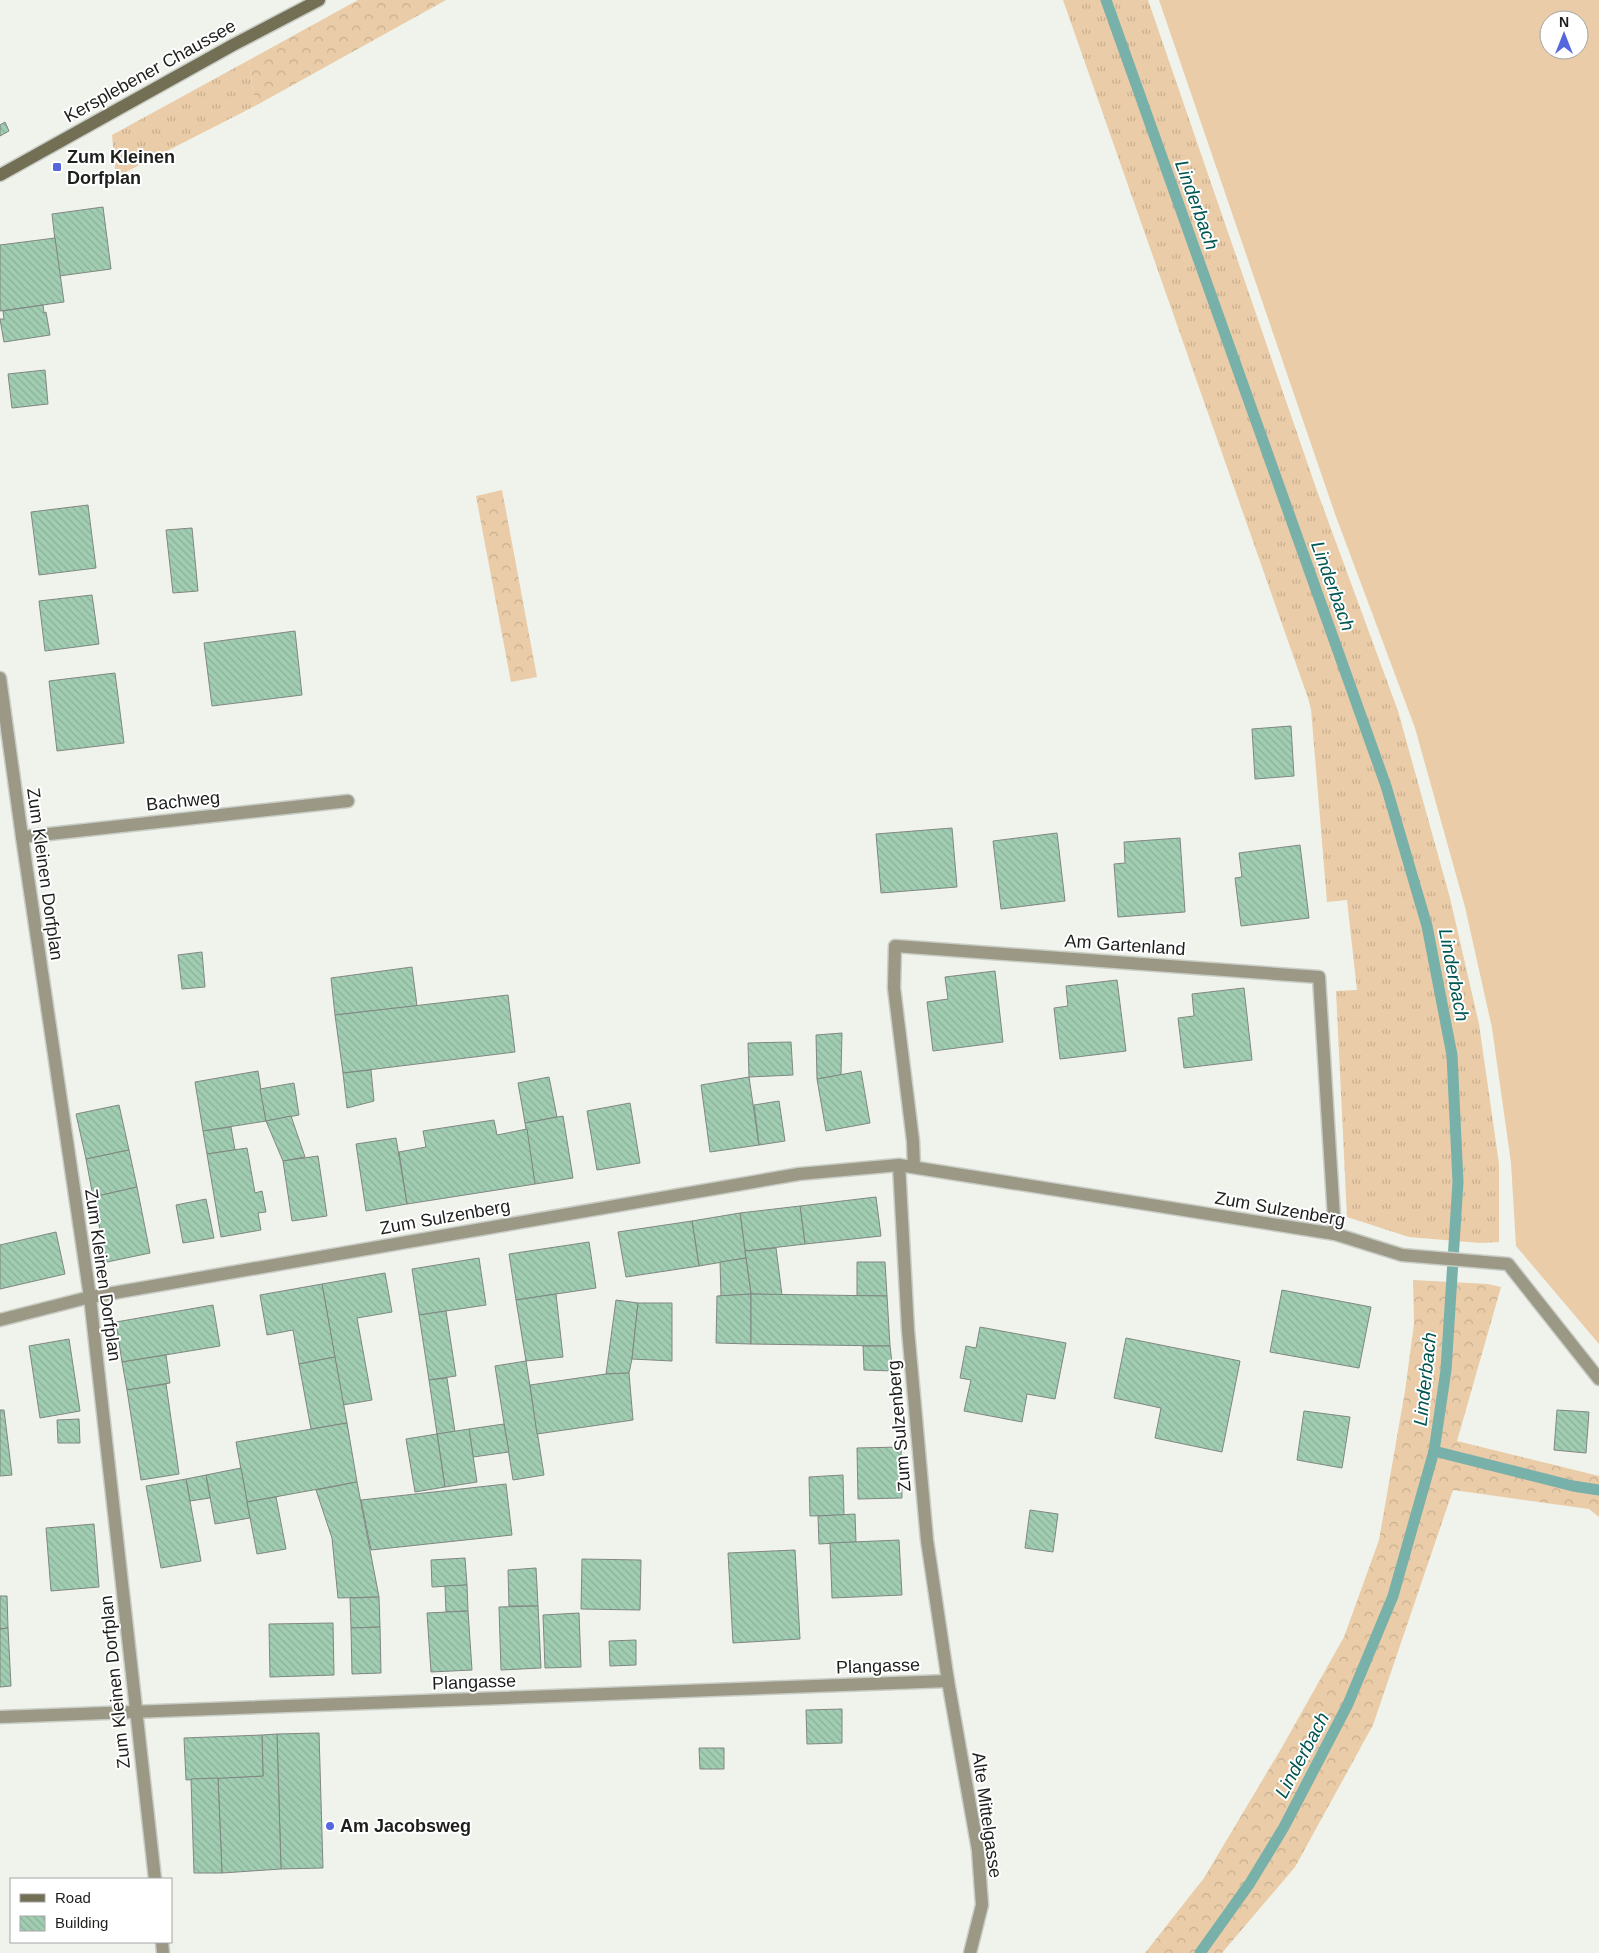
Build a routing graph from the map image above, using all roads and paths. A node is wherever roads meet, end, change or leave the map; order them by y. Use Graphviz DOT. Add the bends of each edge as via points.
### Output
graph roads {
  1 [pos="319,0"];
  2 [pos="0,175"];
  3 [pos="0,678"];
  4 [pos="348,800"];
  5 [pos="22,837"];
  6 [pos="900,1165"];
  7 [pos="914,1167"];
  8 [pos="1335,1234"];
  9 [pos="90,1297"];
  10 [pos="0,1320"];
  11 [pos="1599,1379"];
  12 [pos="948,1681"];
  13 [pos="136,1713"];
  14 [pos="0,1717"];
  15 [pos="155,1878"];
  16 [pos="970,1953"];
  1 -- 2 [label="main road, Kersplebener Chaussee"];
  3 -- 5 [label="street, Zum Kleinen Dorfplan"];
  4 -- 5 [label="street, Bachweg"];
  5 -- 9 [label="street, Zum Kleinen Dorfplan"];
  6 -- 7 [label="street, Zum Sulzenberg"];
  6 -- 9 [label="street, Zum Sulzenberg" via="799,1174"];
  6 -- 12 [label="street, Zum Sulzenberg" via="908,1330 927,1540"];
  7 -- 8 [label="street, Zum Sulzenberg"];
  7 -- 8 [label="street, Am Gartenland" via="894,988 894,946 1319,977"];
  8 -- 11 [label="street, Zum Sulzenberg" via="1402,1255 1508,1264"];
  9 -- 10 [label="street, Zum Sulzenberg"];
  9 -- 13 [label="street, Zum Kleinen Dorfplan"];
  12 -- 13 [label="street, Plangasse"];
  12 -- 16 [label="street, Alte Mittelgasse" via="978,1850 982,1905"];
  13 -- 14 [label="street, Plangasse"];
  13 -- 15 [label="street, Zum Kleinen Dorfplan"];
}
